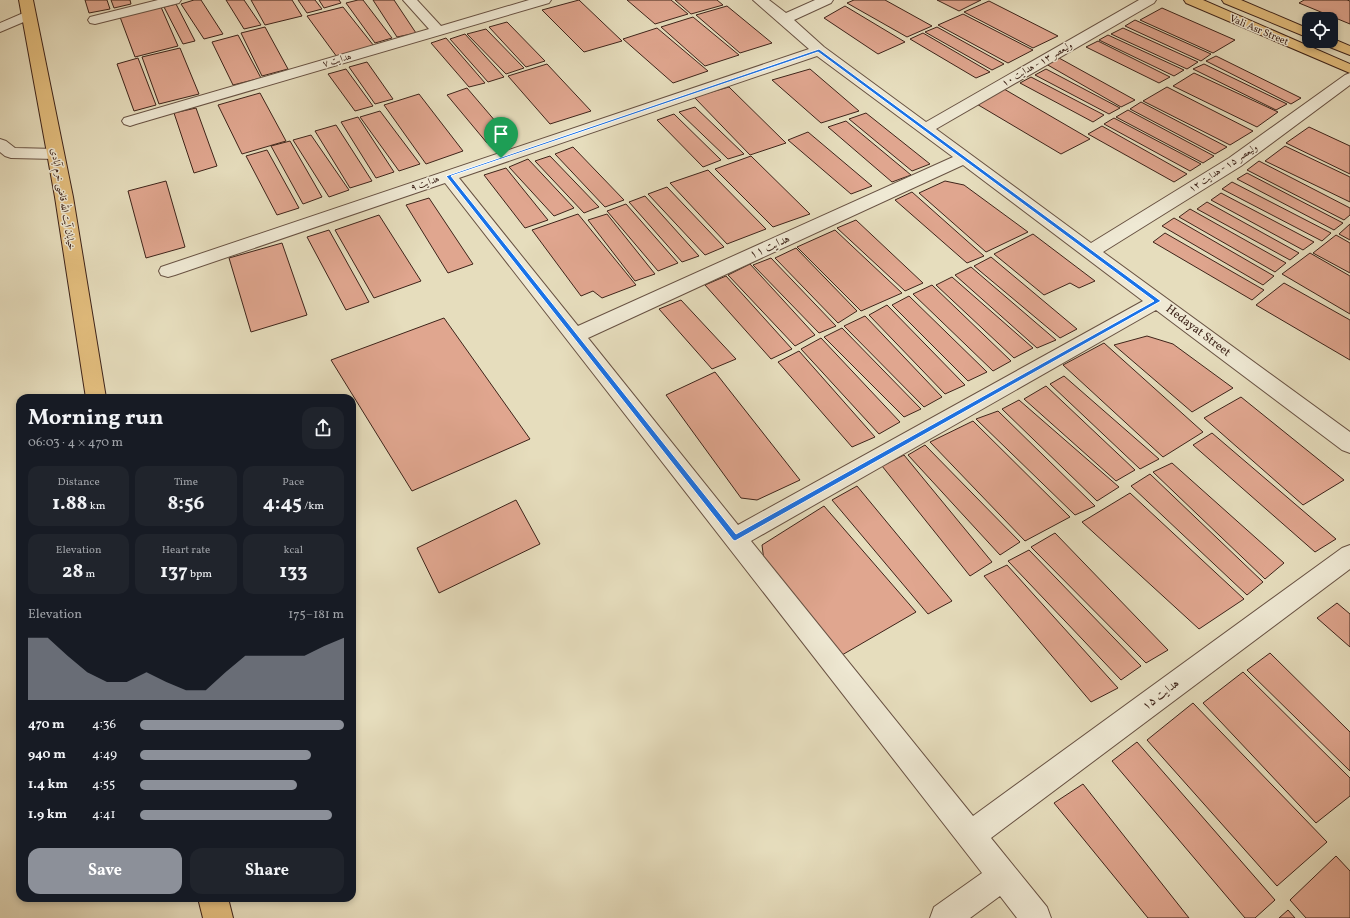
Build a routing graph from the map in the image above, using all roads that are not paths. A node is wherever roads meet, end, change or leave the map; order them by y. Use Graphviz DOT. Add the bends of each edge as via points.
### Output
graph roads {
  1 [pos="174,0"];
  2 [pos="410,0"];
  3 [pos="544,0"];
  4 [pos="760,0"];
  5 [pos="826,0"];
  6 [pos="1148,0"];
  7 [pos="1191,0"];
  8 [pos="1229,0"];
  9 [pos="27,7"];
  10 [pos="785,18"];
  11 [pos="95,20"];
  12 [pos="0,28"];
  13 [pos="438,31"];
  14 [pos="1302,31"];
  15 [pos="1338,46"];
  16 [pos="819,50"];
  17 [pos="1350,51"];
  18 [pos="1350,69"];
  19 [pos="1350,78"];
  20 [pos="130,121"];
  21 [pos="925,129"];
  22 [pos="0,144"];
  23 [pos="56,154"];
  24 [pos="965,158"];
  25 [pos="448,176"];
  26 [pos="1091,251"];
  27 [pos="168,271"];
  28 [pos="1158,301"];
  29 [pos="575,336"];
  30 [pos="95,394"];
  31 [pos="1350,444"];
  32 [pos="735,538"];
  33 [pos="1350,555"];
  34 [pos="971,835"];
  35 [pos="1003,876"];
  36 [pos="214,902"];
  37 [pos="218,918"];
  38 [pos="945,918"];
  39 [pos="1036,918"];
  1 -- 11 [label="street"];
  2 -- 13 [label="street"];
  3 -- 13 [label="street, هدایت ۷"];
  4 -- 10 [label="street, Hedayat Street"];
  5 -- 10 [label="street"];
  6 -- 21 [label="street, ولیعصر ۱۳ - هدایت ۱۰"];
  7 -- 18 [label="main road, Vali Asr Street"];
  8 -- 14 [label="main road, Vali Asr Street"];
  9 -- 12 [label="street"];
  9 -- 23 [label="main road, خیابان آیت الله قاضی خرم آبادی"];
  10 -- 16 [label="street, Hedayat Street"];
  13 -- 20 [label="street, هدایت ۷"];
  15 -- 17 [label="main road"];
  16 -- 21 [label="street, Hedayat Street"];
  16 -- 25 [label="street, هدایت ۹"];
  19 -- 26 [label="street, ولیعصر ۱۵ - هدایت ۱۲" via="1235,162"];
  21 -- 24 [label="street, Hedayat Street"];
  22 -- 23 [label="street" via="11,153"];
  23 -- 30 [label="main road, خیابان آیت الله قاضی خرم آبادی"];
  24 -- 26 [label="street, Hedayat Street"];
  24 -- 29 [label="street, هدایت ۱۱"];
  25 -- 27 [label="street, هدایت ۹"];
  25 -- 29 [label="street"];
  26 -- 28 [label="street, Hedayat Street"];
  28 -- 31 [label="street, Hedayat Street"];
  28 -- 32 [label="street"];
  29 -- 32 [label="street"];
  32 -- 34 [label="street"];
  33 -- 34 [label="street, هدایت ۱۵"];
  34 -- 35 [label="street"];
  35 -- 38 [label="street"];
  35 -- 39 [label="street"];
  36 -- 37 [label="main road"];
}
